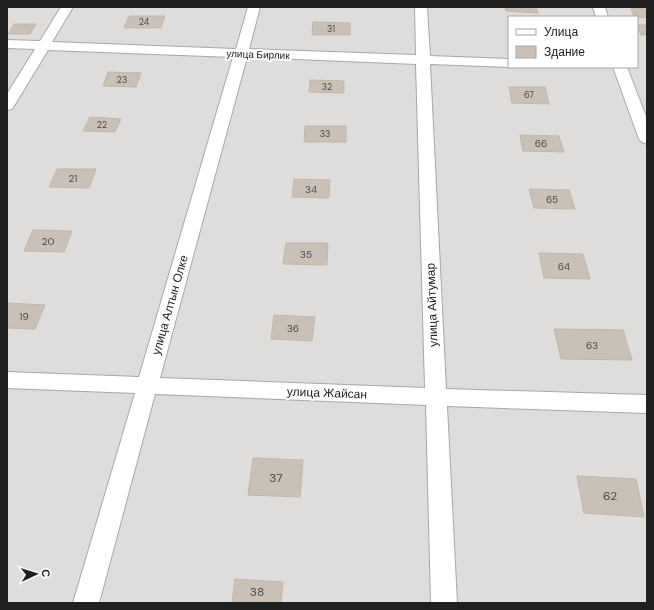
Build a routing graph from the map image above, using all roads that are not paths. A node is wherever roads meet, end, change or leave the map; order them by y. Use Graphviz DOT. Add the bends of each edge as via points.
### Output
graph roads {
  1 [pos="67,7"];
  2 [pos="254,7"];
  3 [pos="420,7"];
  4 [pos="7,44"];
  5 [pos="45,46"];
  6 [pos="241,53"];
  7 [pos="423,60"];
  8 [pos="508,63"];
  9 [pos="620,68"];
  10 [pos="7,106"];
  11 [pos="647,140"];
  12 [pos="7,380"];
  13 [pos="147,386"];
  14 [pos="436,397"];
  15 [pos="647,404"];
  16 [pos="86,603"];
  17 [pos="444,603"];
  1 -- 5 [label="street"];
  2 -- 6 [label="street, улица Алтын Олке"];
  3 -- 7 [label="street, улица Айтумар"];
  4 -- 5 [label="street, улица Бирлик"];
  5 -- 6 [label="street, улица Бирлик"];
  5 -- 10 [label="street"];
  6 -- 7 [label="street, улица Бирлик"];
  6 -- 13 [label="street, улица Алтын Олке"];
  7 -- 8 [label="street, улица Бирлик"];
  7 -- 14 [label="street, улица Айтумар"];
  9 -- 11 [label="street"];
  12 -- 13 [label="street, улица Жайсан"];
  13 -- 14 [label="street, улица Жайсан"];
  13 -- 16 [label="street, улица Алтын Олке"];
  14 -- 15 [label="street, улица Жайсан"];
  14 -- 17 [label="street, улица Айтумар"];
}
